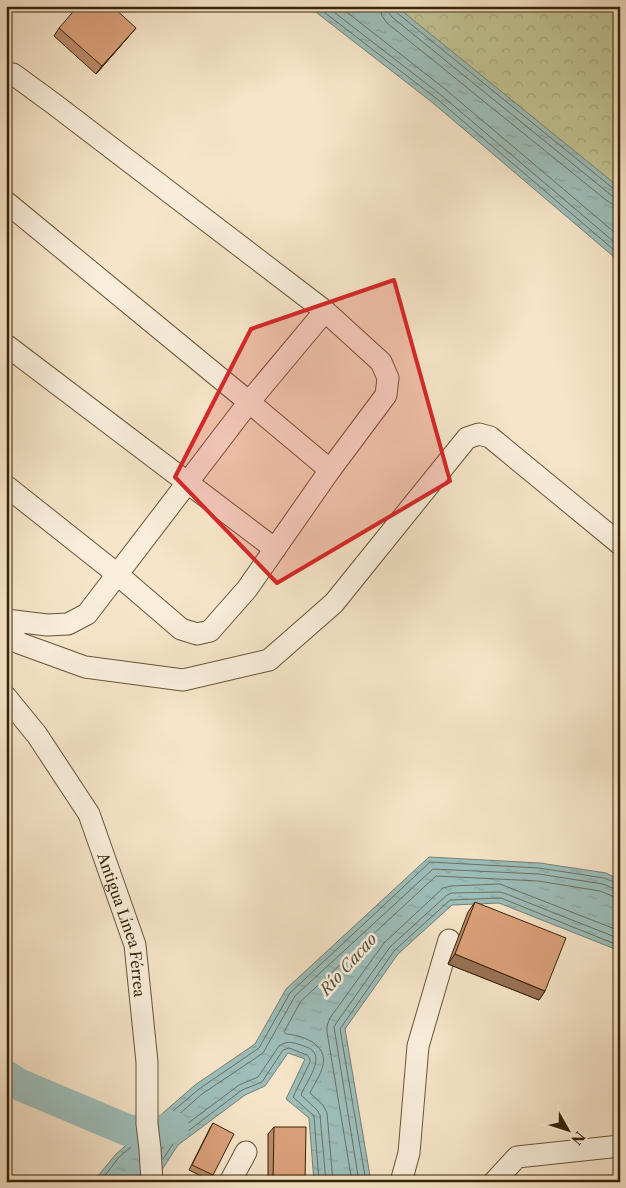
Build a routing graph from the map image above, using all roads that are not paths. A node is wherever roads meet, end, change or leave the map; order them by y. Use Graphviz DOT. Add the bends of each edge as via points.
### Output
graph roads {
  1 [pos="6,74"];
  2 [pos="6,202"];
  3 [pos="325,311"];
  4 [pos="6,345"];
  5 [pos="249,402"];
  6 [pos="330,470"];
  7 [pos="188,482"];
  8 [pos="6,486"];
  9 [pos="620,544"];
  10 [pos="275,549"];
  11 [pos="117,574"];
  12 [pos="6,620"];
  13 [pos="6,629"];
  14 [pos="6,697"];
  15 [pos="449,940"];
  16 [pos="620,1146"];
  17 [pos="246,1152"];
  18 [pos="152,1182"];
  19 [pos="230,1182"];
  20 [pos="402,1182"];
  21 [pos="494,1182"];
  1 -- 3 [label="street" via="13,74 54,104"];
  2 -- 5 [label="street"];
  3 -- 5 [label="street"];
  3 -- 6 [label="street" via="381,362 388,378 386,396"];
  4 -- 7 [label="street"];
  5 -- 6 [label="street"];
  5 -- 7 [label="street"];
  6 -- 10 [label="street"];
  7 -- 10 [label="street"];
  7 -- 11 [label="street"];
  8 -- 11 [label="street"];
  9 -- 13 [label="street" via="490,437 479,434 467,438 334,603 268,660 183,680 84,667 19,643"];
  10 -- 11 [label="street" via="248,589 210,631 197,634 181,629"];
  11 -- 12 [label="street" via="87,614 68,624"];
  14 -- 18 [label="street, Antigua Línea Férrea" via="37,734 89,814 134,945 147,1062 147,1124"];
  15 -- 20 [label="street" via="418,1046 409,1153"];
  16 -- 21 [label="street" via="517,1157"];
  17 -- 19 [label="street"];
}
